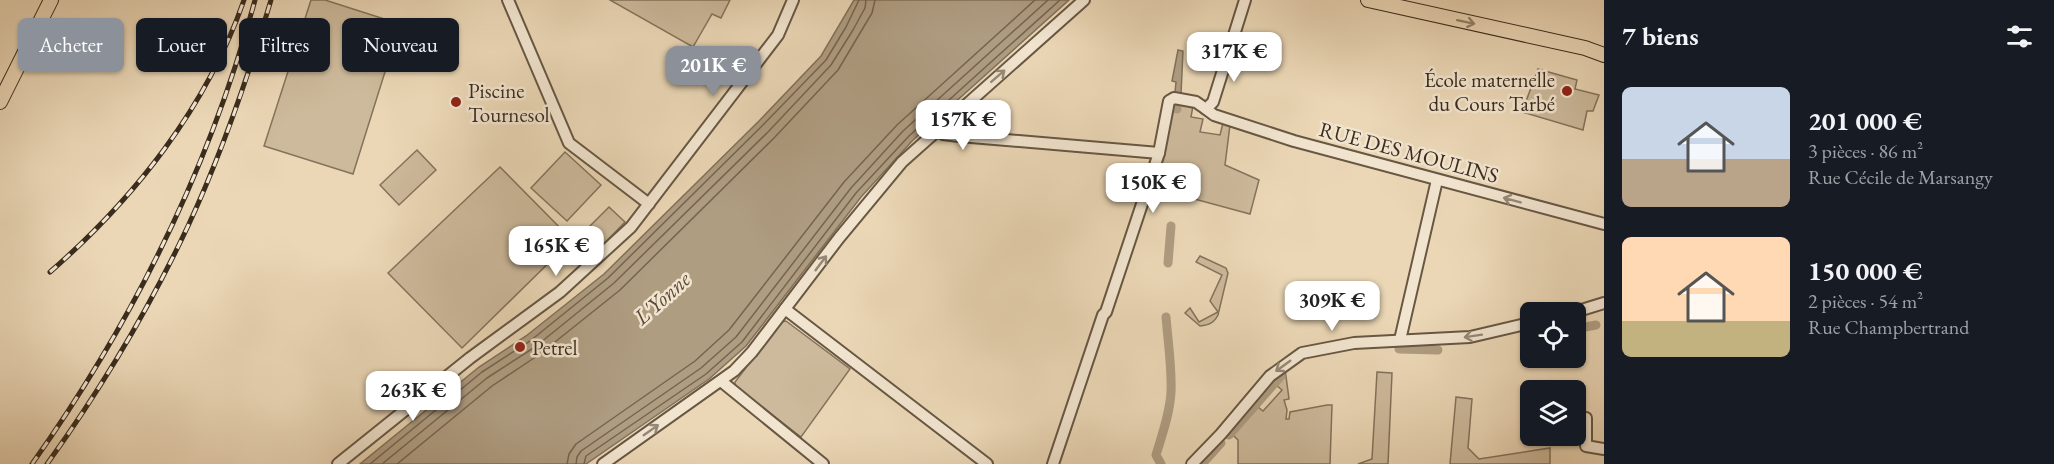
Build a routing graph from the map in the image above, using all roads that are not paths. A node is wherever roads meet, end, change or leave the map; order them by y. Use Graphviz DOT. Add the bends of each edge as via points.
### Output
graph roads {
  1 [pos="51,0"];
  2 [pos="508,0"];
  3 [pos="793,0"];
  4 [pos="1084,0"];
  5 [pos="1245,0"];
  6 [pos="1368,0"];
  7 [pos="1604,55"];
  8 [pos="0,102"];
  9 [pos="1206,109"];
  10 [pos="937,130"];
  11 [pos="1159,153"];
  12 [pos="1437,180"];
  13 [pos="650,204"];
  14 [pos="1604,224"];
  15 [pos="1604,303"];
  16 [pos="785,309"];
  17 [pos="1586,309"];
  18 [pos="1520,325"];
  19 [pos="1400,340"];
  20 [pos="721,381"];
  21 [pos="1586,446"];
  22 [pos="1604,449"];
  23 [pos="338,464"];
  24 [pos="604,464"];
  25 [pos="823,464"];
  26 [pos="987,464"];
  27 [pos="1053,464"];
  28 [pos="1192,464"];
  1 -- 8 [label="main road"];
  2 -- 13 [label="street" via="569,143"];
  3 -- 13 [label="street" via="778,35"];
  10 -- 4 [label="street, one-way"];
  5 -- 9 [label="street" via="1213,102"];
  6 -- 7 [label="main road, one-way"];
  9 -- 11 [label="street, RUE DES MOULINS" via="1196,102 1169,101"];
  9 -- 12 [label="street, RUE DES MOULINS" via="1294,141"];
  10 -- 11 [label="street" via="959,136"];
  16 -- 10 [label="street, one-way" via="902,162"];
  11 -- 27 [label="street"];
  14 -- 12 [label="street, RUE DES MOULINS, one-way"];
  12 -- 19 [label="street"];
  13 -- 23 [label="street" via="631,227 560,292 470,357"];
  15 -- 17 [label="street"];
  16 -- 20 [label="street" via="752,352"];
  16 -- 26 [label="street"];
  18 -- 19 [label="street, one-way" via="1470,337"];
  19 -- 28 [label="street, one-way" via="1354,343 1302,353 1270,376"];
  24 -- 20 [label="street, one-way"];
  20 -- 25 [label="street"];
  21 -- 22 [label="street"];
}
